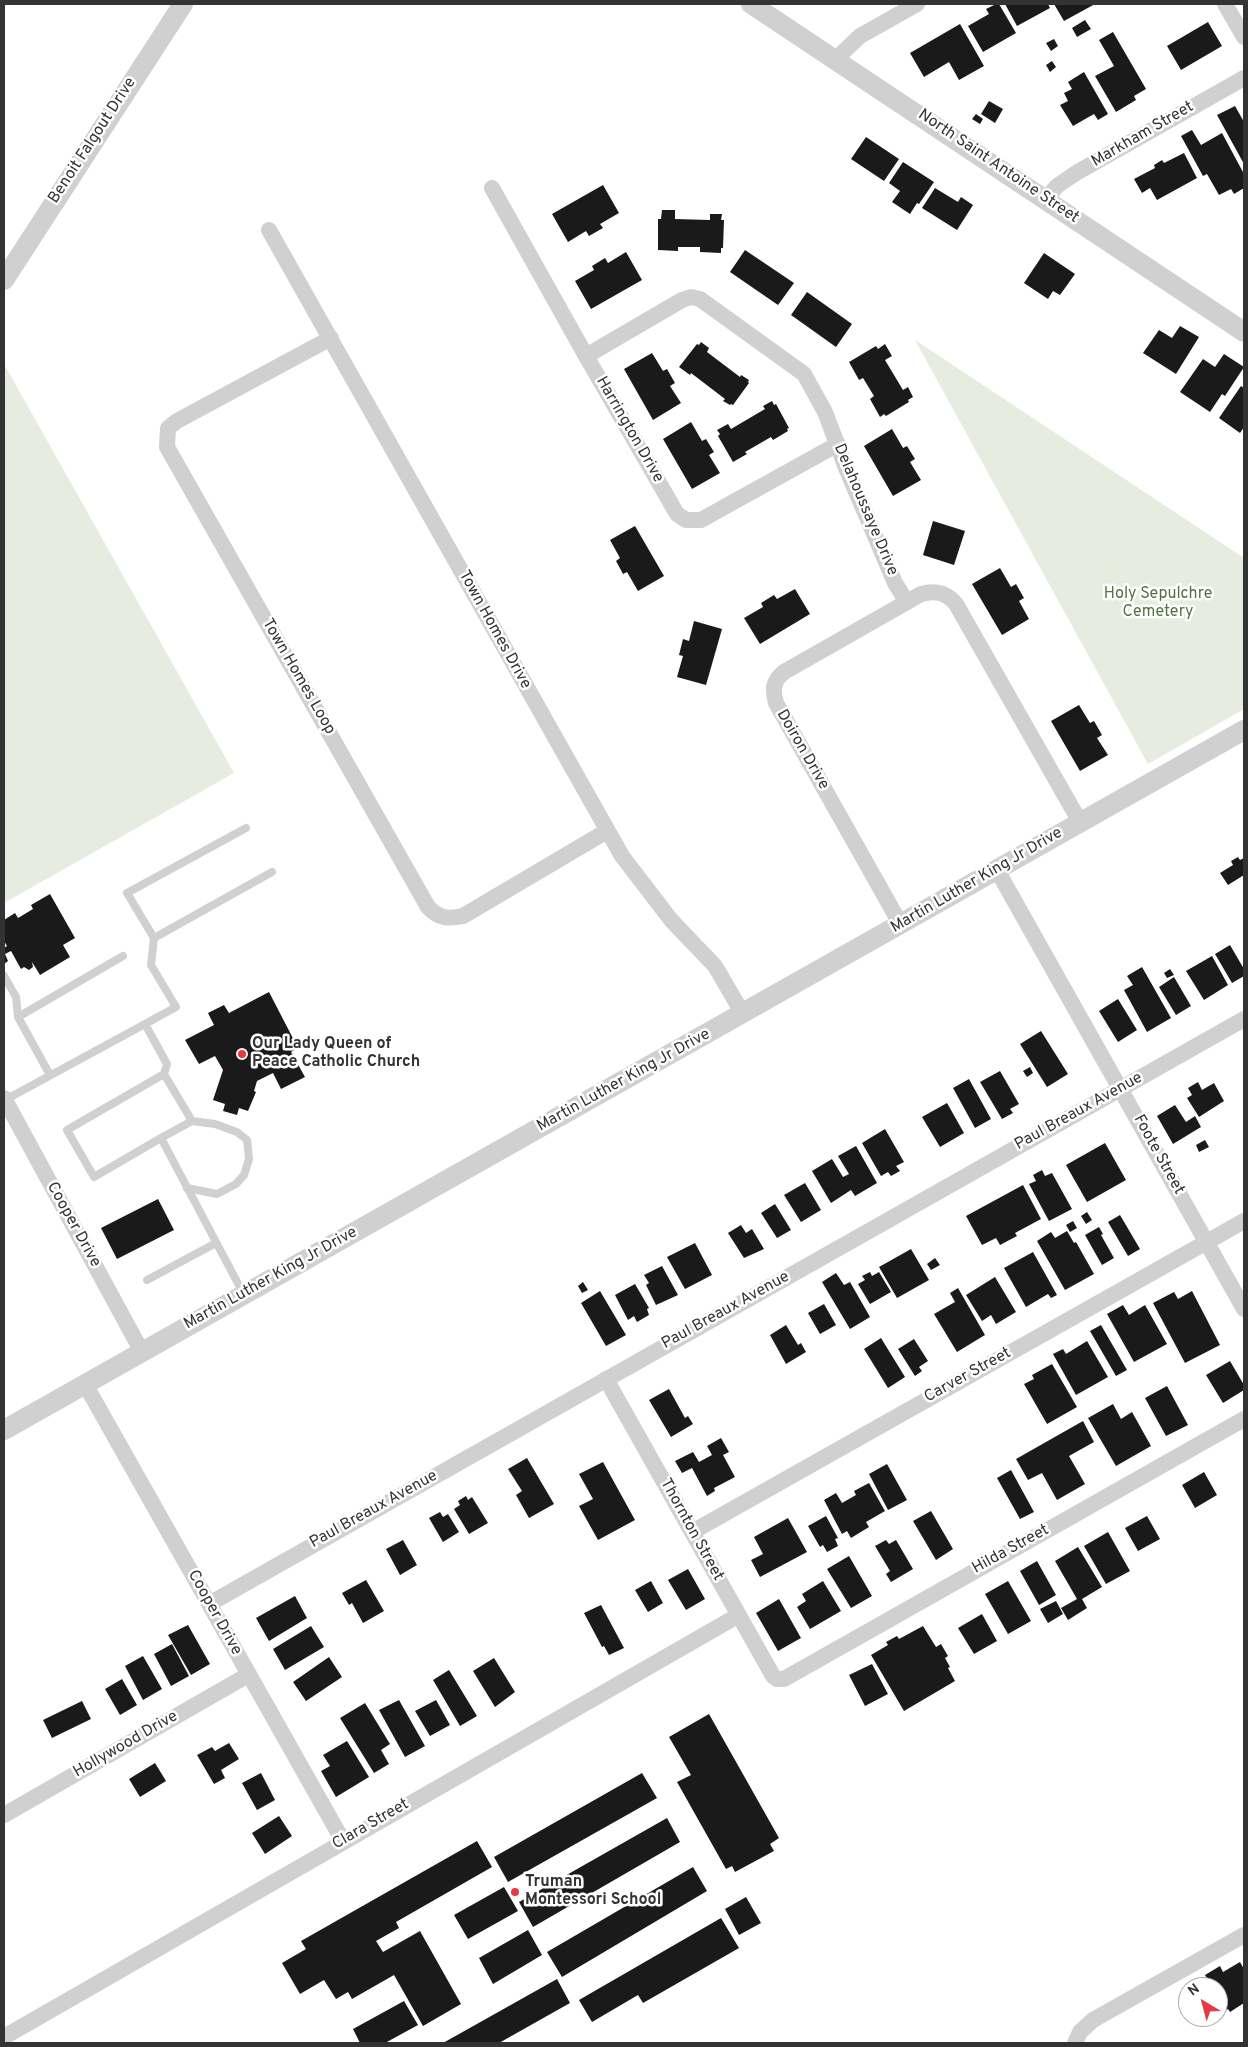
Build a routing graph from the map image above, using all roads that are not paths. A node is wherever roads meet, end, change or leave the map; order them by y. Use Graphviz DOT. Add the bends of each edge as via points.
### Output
graph roads {
  1 [pos="183,4"];
  2 [pos="751,4"];
  3 [pos="917,4"];
  4 [pos="1225,4"];
  5 [pos="1244,38"];
  6 [pos="836,59"];
  7 [pos="1244,78"];
  8 [pos="492,188"];
  9 [pos="1046,199"];
  10 [pos="269,230"];
  11 [pos="4,280"];
  12 [pos="1244,332"];
  13 [pos="331,338"];
  14 [pos="586,356"];
  15 [pos="838,444"];
  16 [pos="907,602"];
  17 [pos="1244,730"];
  18 [pos="1080,822"];
  19 [pos="246,828"];
  20 [pos="607,831"];
  21 [pos="997,870"];
  22 [pos="272,872"];
  23 [pos="901,925"];
  24 [pos="154,938"];
  25 [pos="123,956"];
  26 [pos="4,976"];
  27 [pos="743,1014"];
  28 [pos="18,1017"];
  29 [pos="1244,1019"];
  30 [pos="145,1024"];
  31 [pos="164,1074"];
  32 [pos="50,1075"];
  33 [pos="1120,1088"];
  34 [pos="4,1099"];
  35 [pos="192,1121"];
  36 [pos="161,1138"];
  37 [pos="187,1188"];
  38 [pos="1244,1221"];
  39 [pos="1207,1242"];
  40 [pos="216,1243"];
  41 [pos="147,1280"];
  42 [pos="244,1295"];
  43 [pos="1244,1309"];
  44 [pos="142,1352"];
  45 [pos="606,1379"];
  46 [pos="85,1384"];
  47 [pos="1244,1419"];
  48 [pos="4,1430"];
  49 [pos="692,1532"];
  50 [pos="209,1604"];
  51 [pos="739,1615"];
  52 [pos="248,1675"];
  53 [pos="778,1679"];
  54 [pos="4,1815"];
  55 [pos="343,1841"];
  56 [pos="1244,1936"];
  57 [pos="4,2037"];
  58 [pos="1075,2041"];
  1 -- 11 [label="street, Benoit Falgout Drive"];
  2 -- 6 [label="street, North Saint Antoine Street"];
  3 -- 6 [label="street" via="860,36"];
  4 -- 5 [label="street"];
  6 -- 9 [label="street, North Saint Antoine Street"];
  7 -- 9 [label="street, Markham Street" via="1076,173"];
  8 -- 14 [label="street, Harrington Drive"];
  9 -- 12 [label="street, North Saint Antoine Street"];
  10 -- 13 [label="street, Town Homes Drive"];
  13 -- 20 [label="street, Town Homes Drive"];
  13 -- 20 [label="street, Town Homes Loop" via="177,420 168,428 167,447 434,913 450,919 463,916"];
  14 -- 15 [label="street, Delahoussaye Drive" via="682,300 690,297 700,299 804,374"];
  14 -- 15 [label="street, Harrington Drive" via="677,514 686,520 701,520"];
  15 -- 16 [label="street, Delahoussaye Drive" via="895,583"];
  16 -- 18 [label="street" via="931,591 942,592 956,604"];
  16 -- 23 [label="street, Doiron Drive" via="784,672 773,688 776,703"];
  17 -- 18 [label="street, Martin Luther King Jr Drive"];
  18 -- 21 [label="street, Martin Luther King Jr Drive"];
  19 -- 24 [label="lane" via="128,893"];
  20 -- 27 [label="street, Town Homes Drive" via="637,877 715,966"];
  21 -- 23 [label="street, Martin Luther King Jr Drive"];
  21 -- 33 [label="street, Foote Street"];
  22 -- 24 [label="lane"];
  23 -- 27 [label="street, Martin Luther King Jr Drive"];
  24 -- 30 [label="lane" via="151,965 176,1007"];
  25 -- 28 [label="lane"];
  26 -- 28 [label="lane" via="16,997"];
  27 -- 42 [label="street, Martin Luther King Jr Drive"];
  28 -- 32 [label="lane"];
  29 -- 33 [label="street, Paul Breaux Avenue"];
  30 -- 31 [label="lane" via="166,1064"];
  30 -- 32 [label="lane"];
  31 -- 35 [label="lane"];
  31 -- 36 [label="lane" via="67,1130 94,1177"];
  32 -- 34 [label="lane"];
  33 -- 39 [label="street, Foote Street"];
  33 -- 45 [label="street, Paul Breaux Avenue"];
  34 -- 44 [label="street, Cooper Drive"];
  35 -- 36 [label="lane"];
  35 -- 37 [label="lane" via="215,1124 237,1132 246,1140 249,1159 244,1175 227,1190 217,1194"];
  36 -- 37 [label="lane"];
  37 -- 40 [label="lane"];
  38 -- 39 [label="street, Carver Street"];
  39 -- 43 [label="street, Foote Street"];
  39 -- 49 [label="street, Carver Street"];
  40 -- 41 [label="lane"];
  40 -- 42 [label="lane"];
  42 -- 44 [label="street, Martin Luther King Jr Drive"];
  44 -- 46 [label="street, Martin Luther King Jr Drive"];
  45 -- 49 [label="street, Thornton Street"];
  45 -- 50 [label="street, Paul Breaux Avenue"];
  46 -- 48 [label="street, Martin Luther King Jr Drive"];
  46 -- 50 [label="street, Cooper Drive"];
  47 -- 53 [label="street, Hilda Street" via="784,1679"];
  49 -- 51 [label="street, Thornton Street"];
  50 -- 52 [label="street, Cooper Drive"];
  51 -- 53 [label="street, Thornton Street" via="773,1676"];
  51 -- 55 [label="street, Clara Street"];
  52 -- 54 [label="street, Hollywood Drive"];
  52 -- 55 [label="street, Cooper Drive"];
  55 -- 57 [label="street, Clara Street"];
  56 -- 58 [label="street" via="1093,2020"];
}
